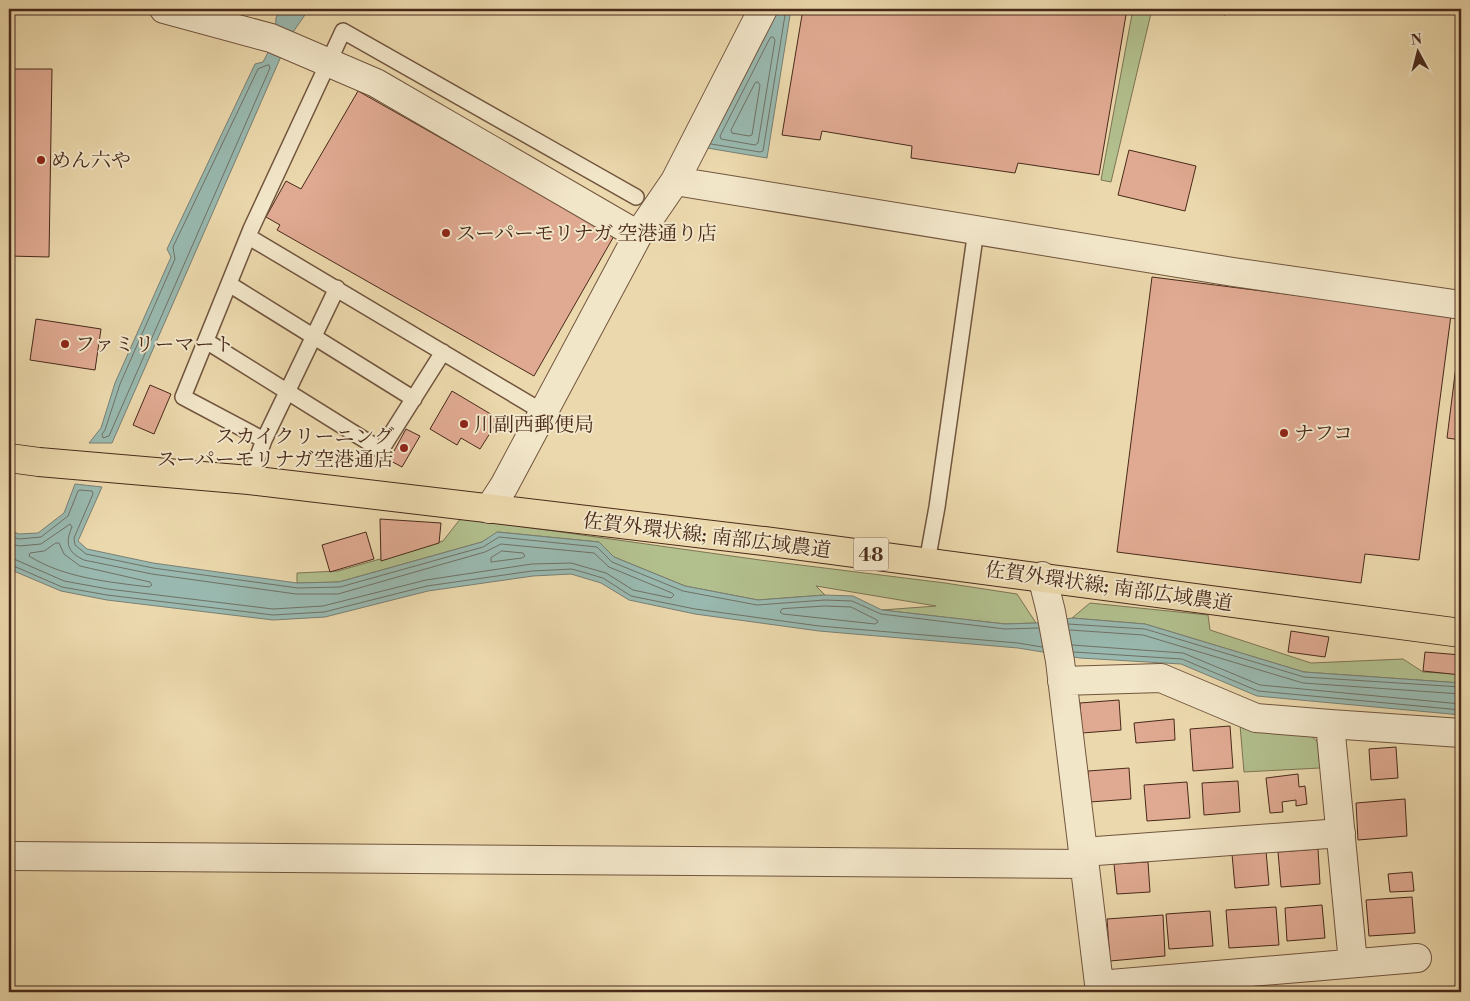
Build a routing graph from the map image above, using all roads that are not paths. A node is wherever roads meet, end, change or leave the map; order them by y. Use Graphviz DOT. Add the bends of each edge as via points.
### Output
graph roads {
  1 [pos="164,9"];
  2 [pos="763,9"];
  3 [pos="328,62"];
  4 [pos="675,181"];
  5 [pos="636,197"];
  6 [pos="976,230"];
  7 [pos="638,235"];
  8 [pos="248,236"];
  9 [pos="229,284"];
  10 [pos="337,288"];
  11 [pos="1461,305"];
  12 [pos="314,336"];
  13 [pos="206,342"];
  14 [pos="443,352"];
  15 [pos="288,392"];
  16 [pos="414,399"];
  17 [pos="543,412"];
  18 [pos="264,440"];
  19 [pos="9,458"];
  20 [pos="249,480"];
  21 [pos="489,509"];
  22 [pos="927,562"];
  23 [pos="1042,576"];
  24 [pos="1461,633"];
  25 [pos="1061,671"];
  26 [pos="1330,724"];
  27 [pos="1461,733"];
  28 [pos="1341,833"];
  29 [pos="9,856"];
  30 [pos="1084,858"];
  31 [pos="1417,958"];
  32 [pos="1353,963"];
  33 [pos="1099,989"];
  1 -- 3 [label="street" via="253,32"];
  2 -- 4 [label="street"];
  3 -- 5 [label="lane" via="343,31"];
  3 -- 7 [label="street" via="376,84"];
  3 -- 8 [label="lane"];
  4 -- 6 [label="street"];
  4 -- 7 [label="street"];
  6 -- 11 [label="street"];
  6 -- 22 [label="lane"];
  7 -- 17 [label="street"];
  8 -- 9 [label="lane"];
  8 -- 10 [label="lane"];
  9 -- 12 [label="lane"];
  9 -- 13 [label="lane"];
  10 -- 12 [label="lane"];
  10 -- 14 [label="lane"];
  12 -- 15 [label="lane"];
  12 -- 16 [label="lane"];
  13 -- 15 [label="lane"];
  13 -- 18 [label="lane" via="183,397"];
  14 -- 16 [label="lane"];
  14 -- 17 [label="lane"];
  15 -- 16 [label="lane" via="381,450"];
  15 -- 18 [label="lane"];
  17 -- 21 [label="street"];
  18 -- 20 [label="lane"];
  19 -- 20 [label="main road, 48"];
  20 -- 21 [label="main road, 佐賀外環状線; 南部広域農道 / 48"];
  21 -- 22 [label="main road, 佐賀外環状線; 南部広域農道 / 48"];
  22 -- 23 [label="main road, 佐賀外環状線; 南部広域農道 / 48"];
  23 -- 24 [label="main road, 佐賀外環状線; 南部広域農道 / 48"];
  23 -- 25 [label="street"];
  25 -- 26 [label="street" via="1160,678 1256,718"];
  25 -- 30 [label="street"];
  26 -- 27 [label="street"];
  26 -- 28 [label="street"];
  28 -- 30 [label="street"];
  28 -- 32 [label="street"];
  29 -- 30 [label="street"];
  30 -- 33 [label="street"];
  31 -- 32 [label="street"];
  32 -- 33 [label="street"];
}
